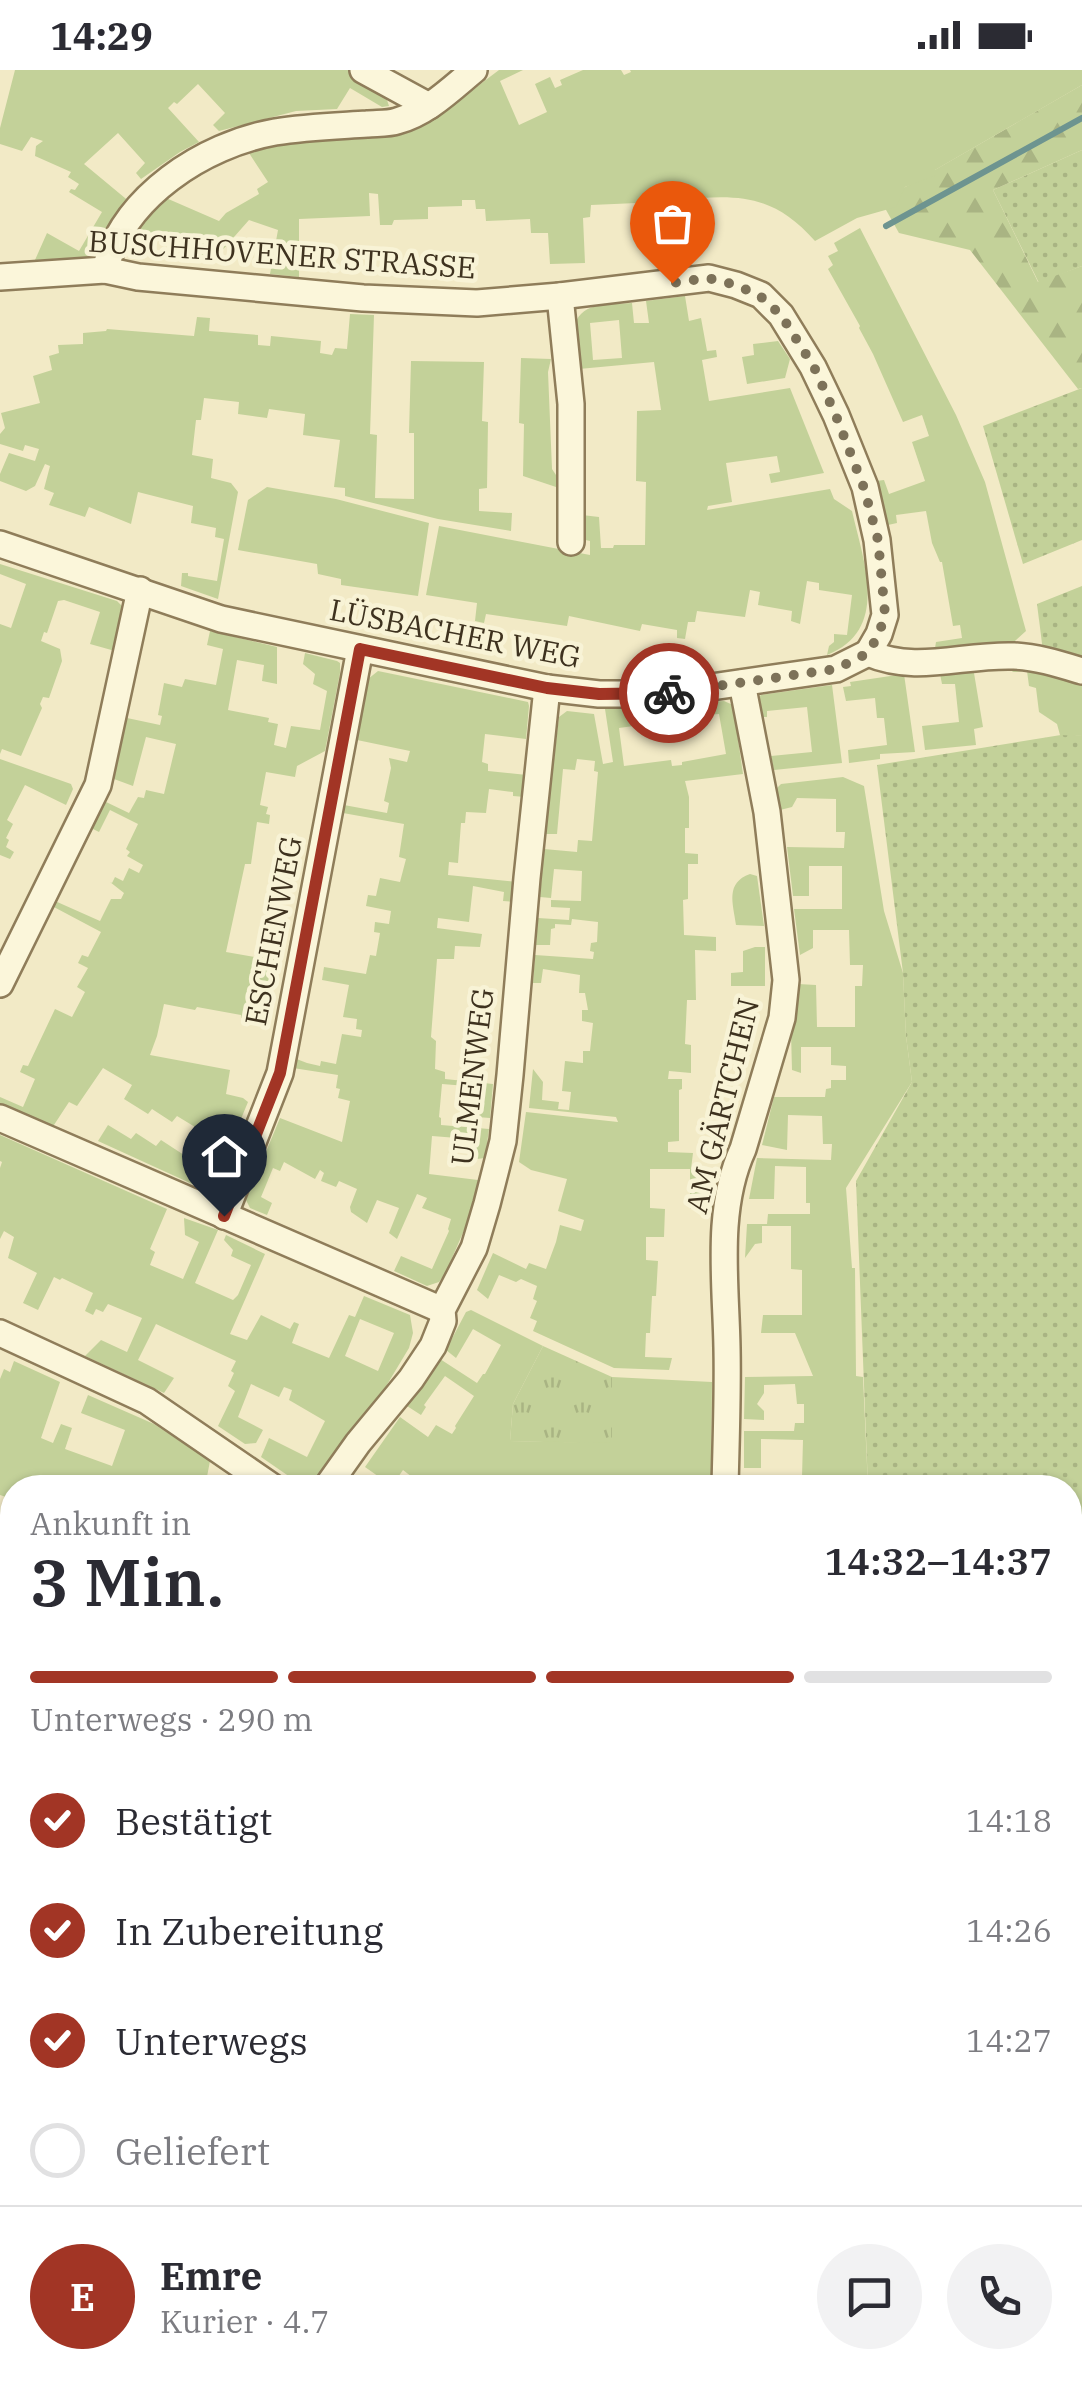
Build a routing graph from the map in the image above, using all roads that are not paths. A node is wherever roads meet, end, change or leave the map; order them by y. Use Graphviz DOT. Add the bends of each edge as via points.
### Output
graph roads {
  1 [pos="363,70"];
  2 [pos="474,70"];
  3 [pos="429,106"];
  4 [pos="105,270"];
  5 [pos="0,277"];
  6 [pos="560,296"];
  7 [pos="571,542"];
  8 [pos="0,544"];
  9 [pos="140,590"];
  10 [pos="360,649"];
  11 [pos="868,653"];
  12 [pos="1082,670"];
  13 [pos="742,684"];
  14 [pos="547,688"];
  15 [pos="0,984"];
  16 [pos="0,1118"];
  17 [pos="224,1216"];
  18 [pos="442,1310"];
  19 [pos="0,1333"];
  20 [pos="255,1475"];
  21 [pos="335,1475"];
  22 [pos="726,1475"];
  1 -- 3 [label="street"];
  2 -- 3 [label="street"];
  3 -- 4 [label="street" via="397,121 273,132 185,166 133,216"];
  4 -- 5 [label="street, BUSCHHOVENER STRASSE"];
  4 -- 6 [label="street, BUSCHHOVENER STRASSE" via="363,298 477,302"];
  6 -- 7 [label="street" via="570,404"];
  6 -- 11 [label="street, BUSCHHOVENER STRASSE" via="708,278 760,296 781,315 829,399 869,505 885,614"];
  8 -- 9 [label="street, LÜSBACHER WEG"];
  9 -- 10 [label="street, LÜSBACHER WEG" via="221,619"];
  9 -- 15 [label="street" via="98,784"];
  10 -- 14 [label="street, LÜSBACHER WEG"];
  10 -- 17 [label="street, ESCHENWEG" via="280,1073"];
  11 -- 12 [label="street" via="909,664 1011,655"];
  11 -- 13 [label="street, LÜSBACHER WEG" via="836,669"];
  13 -- 14 [label="street, LÜSBACHER WEG" via="663,694"];
  13 -- 22 [label="street, AM GÄRTCHEN" via="767,812 786,980 782,1018 725,1212"];
  14 -- 18 [label="street, ULMENWEG" via="502,1141 474,1248"];
  16 -- 17 [label="street"];
  17 -- 18 [label="street"];
  18 -- 21 [label="street, ULMENWEG" via="433,1346"];
  19 -- 20 [label="street" via="147,1401"];
}
